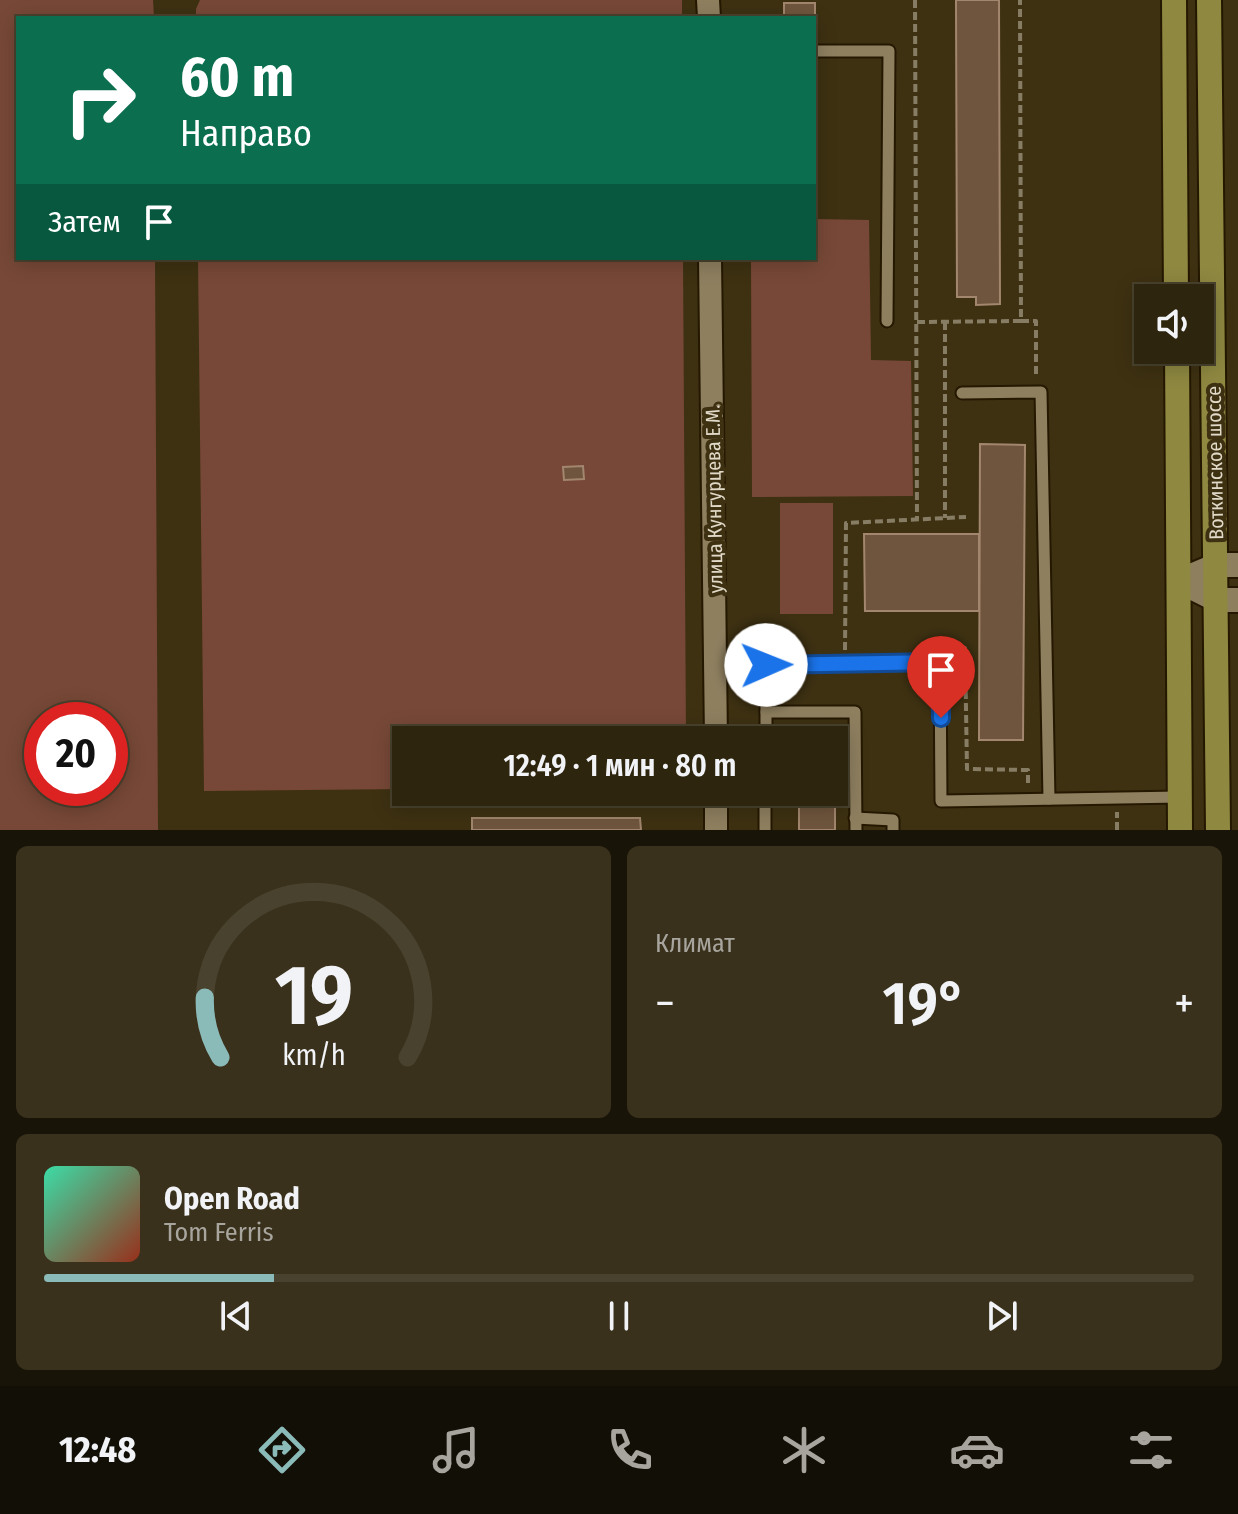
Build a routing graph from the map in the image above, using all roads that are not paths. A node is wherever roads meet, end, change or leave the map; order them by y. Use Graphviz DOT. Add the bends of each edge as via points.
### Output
graph roads {
  1 [pos="1174,0"];
  2 [pos="1209,0"];
  3 [pos="816,51"];
  4 [pos="710,260"];
  5 [pos="1176,284"];
  6 [pos="887,321"];
  7 [pos="1177,364"];
  8 [pos="962,393"];
  9 [pos="1227,565"];
  10 [pos="1179,581"];
  11 [pos="1228,600"];
  12 [pos="716,658"];
  13 [pos="766,665"];
  14 [pos="766,712"];
  15 [pos="716,726"];
  16 [pos="766,726"];
  17 [pos="1180,797"];
  18 [pos="1049,799"];
  19 [pos="716,806"];
  20 [pos="765,806"];
  21 [pos="856,824"];
  22 [pos="716,830"];
  23 [pos="765,830"];
  24 [pos="893,830"];
  25 [pos="1180,830"];
  26 [pos="1218,830"];
  1 -- 5 [label="main road"];
  2 -- 9 [label="main road, Воткинское шоссе"];
  3 -- 6 [label="lane" via="889,51"];
  4 -- 12 [label="street, улица Кунгурцева Е.М."];
  7 -- 10 [label="main road, Воткинское шоссе"];
  8 -- 18 [label="lane" via="1041,392"];
  9 -- 10 [label="main road"];
  9 -- 11 [label="main road, Воткинское шоссе"];
  10 -- 11 [label="main road"];
  10 -- 17 [label="main road, Воткинское шоссе"];
  11 -- 26 [label="main road, Воткинское шоссе"];
  12 -- 13 [label="lane"];
  12 -- 15 [label="street, улица Кунгурцева Е.М."];
  13 -- 14 [label="lane"];
  13 -- 18 [label="lane" via="940,662 941,801"];
  14 -- 16 [label="lane"];
  14 -- 21 [label="lane" via="855,712"];
  17 -- 18 [label="lane"];
  17 -- 25 [label="main road, Воткинское шоссе"];
  19 -- 22 [label="street"];
  20 -- 23 [label="lane"];
  21 -- 24 [label="lane" via="893,820"];
}
